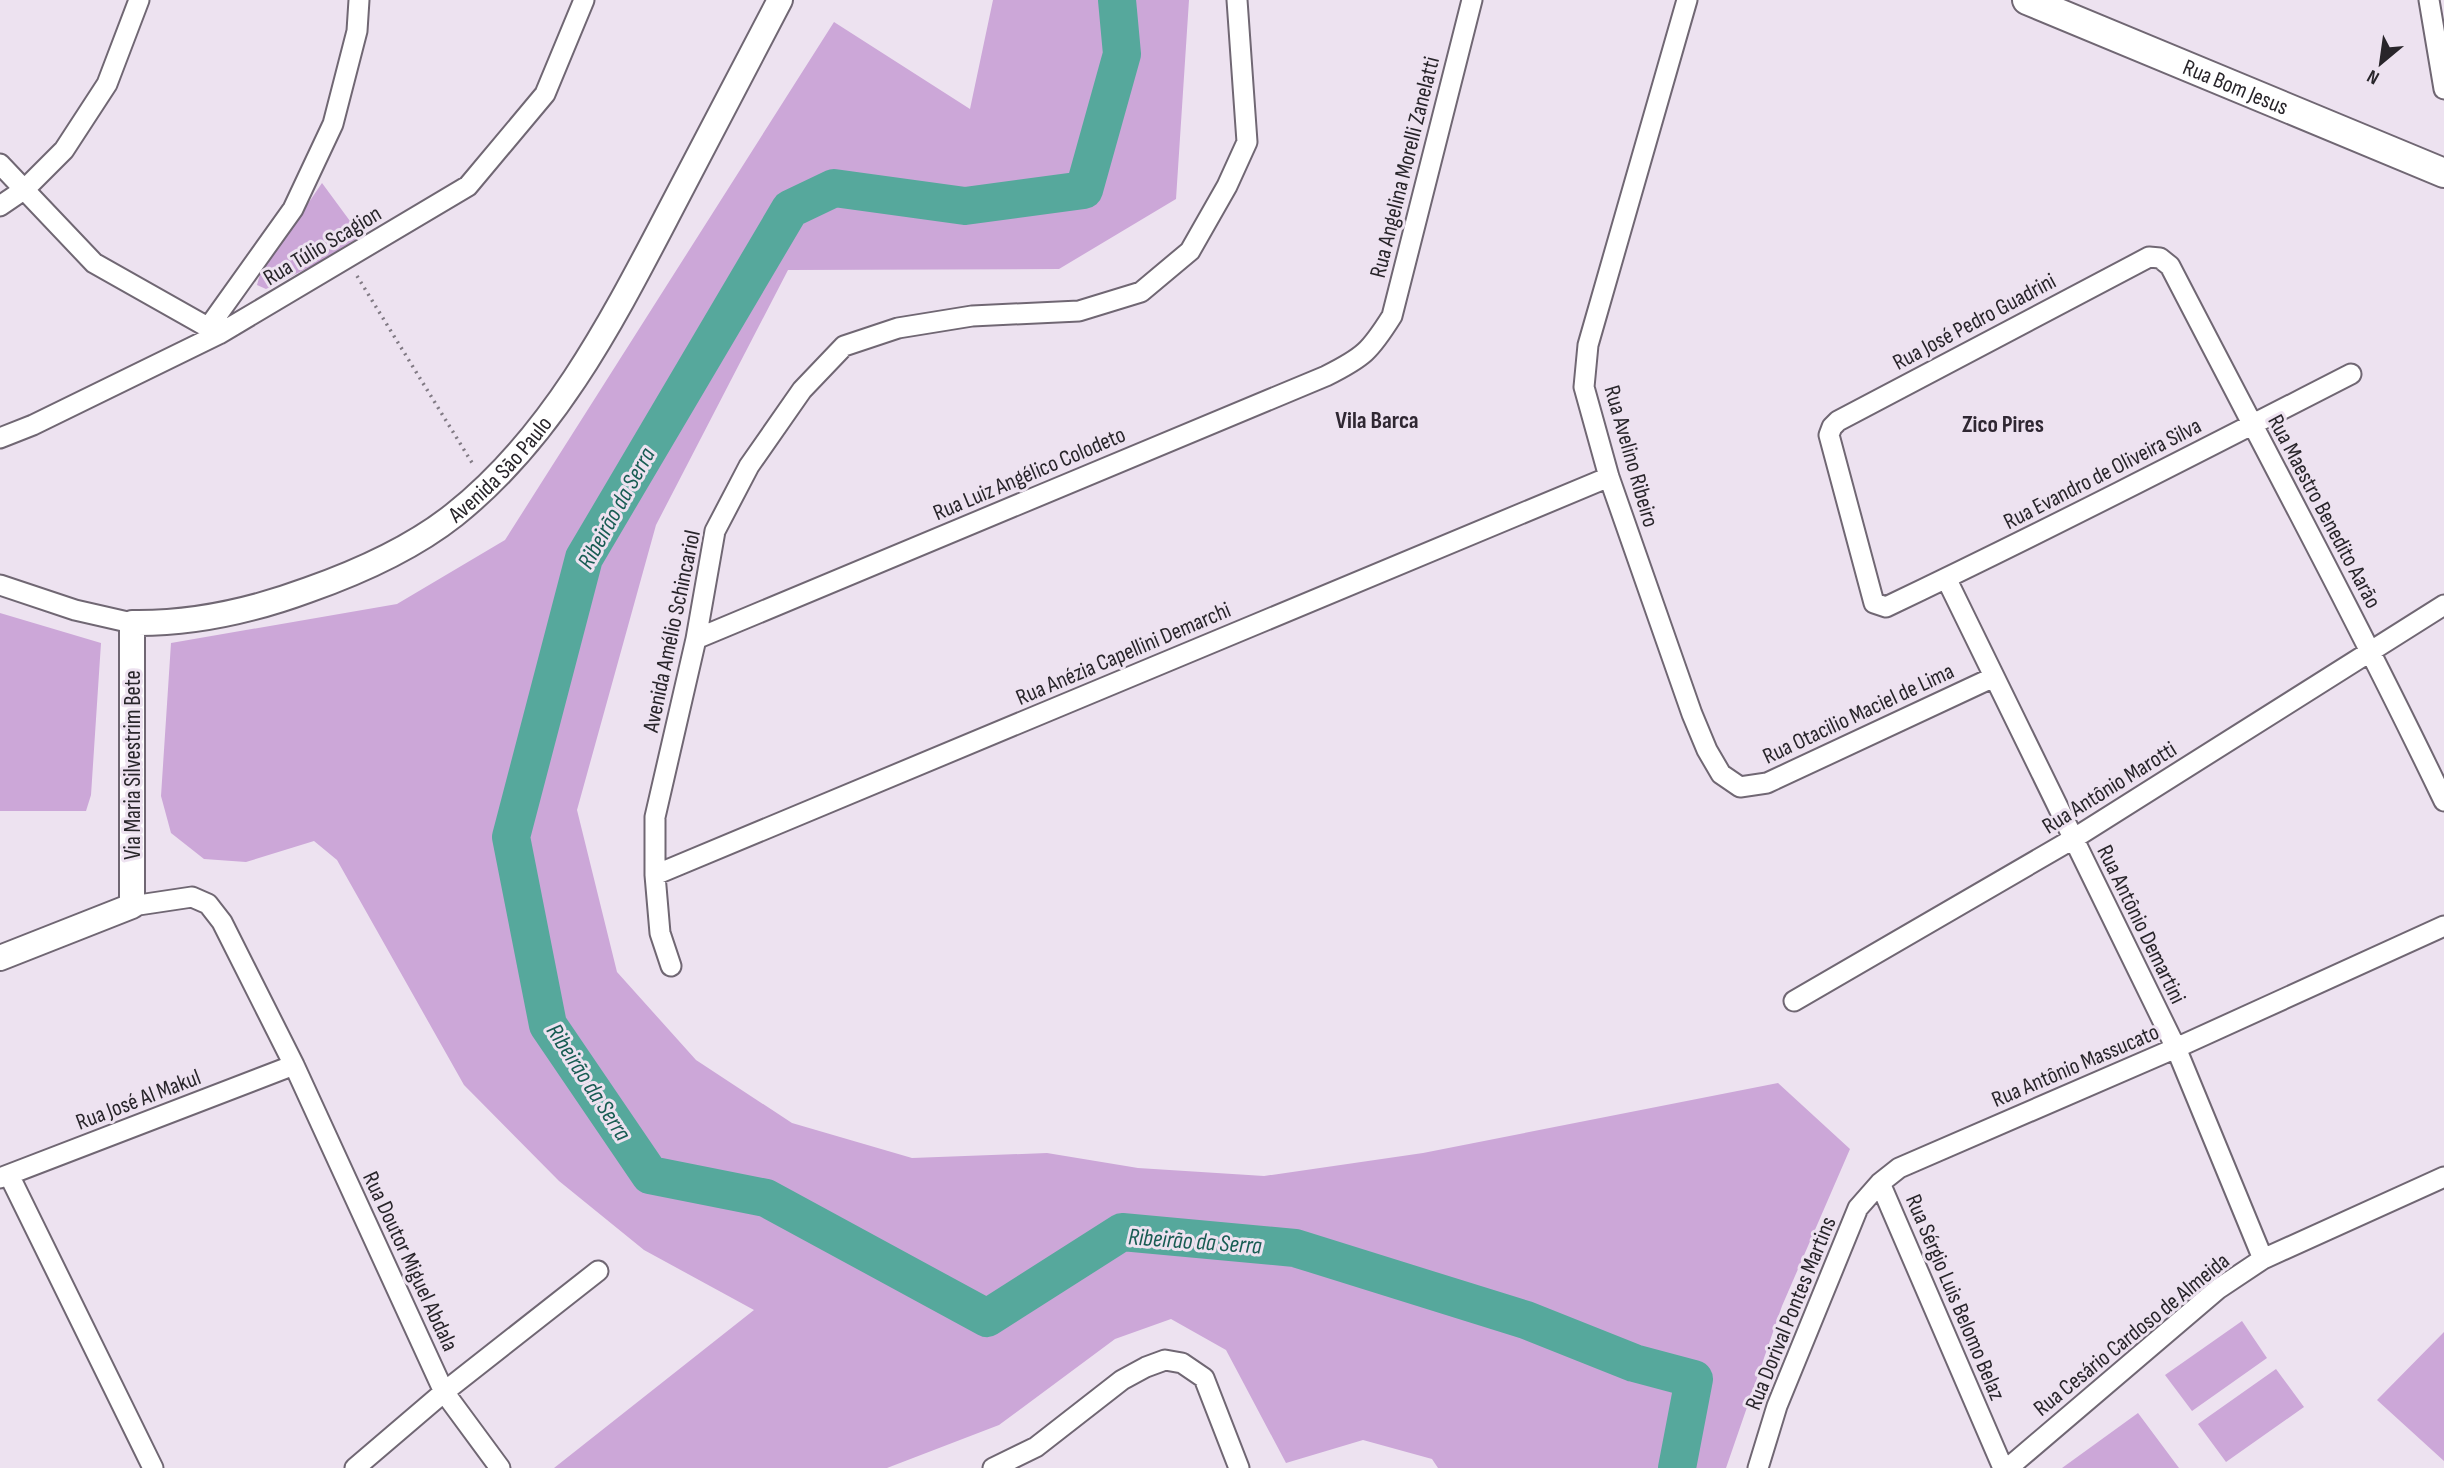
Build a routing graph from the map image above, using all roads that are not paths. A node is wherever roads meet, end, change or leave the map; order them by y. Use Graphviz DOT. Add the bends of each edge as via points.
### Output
graph roads {
  1 [pos="139,0"];
  2 [pos="359,0"];
  3 [pos="584,0"];
  4 [pos="780,0"];
  5 [pos="1237,0"];
  6 [pos="1472,0"];
  7 [pos="1687,0"];
  8 [pos="2027,0"];
  9 [pos="2057,0"];
  10 [pos="2429,0"];
  11 [pos="2085,25"];
  12 [pos="2444,89"];
  13 [pos="0,164"];
  14 [pos="2444,173"];
  15 [pos="25,189"];
  16 [pos="0,206"];
  17 [pos="2149,257"];
  18 [pos="214,331"];
  19 [pos="1375,343"];
  20 [pos="2351,374"];
  21 [pos="2252,425"];
  22 [pos="0,438"];
  23 [pos="1609,477"];
  24 [pos="1946,579"];
  25 [pos="0,585"];
  26 [pos="1874,603"];
  27 [pos="2444,605"];
  28 [pos="132,623"];
  29 [pos="696,639"];
  30 [pos="2371,650"];
  31 [pos="1994,677"];
  32 [pos="1740,787"];
  33 [pos="2444,801"];
  34 [pos="2073,839"];
  35 [pos="655,875"];
  36 [pos="132,906"];
  37 [pos="2444,926"];
  38 [pos="0,958"];
  39 [pos="671,967"];
  40 [pos="1794,1001"];
  41 [pos="2176,1048"];
  42 [pos="293,1065"];
  43 [pos="5,1176"];
  44 [pos="2444,1177"];
  45 [pos="1880,1183"];
  46 [pos="2263,1259"];
  47 [pos="598,1271"];
  48 [pos="444,1392"];
  49 [pos="153,1468"];
  50 [pos="355,1468"];
  51 [pos="500,1468"];
  52 [pos="993,1468"];
  53 [pos="1240,1468"];
  54 [pos="1758,1468"];
  55 [pos="2005,1468"];
  1 -- 15 [label="street" via="107,84 64,150"];
  2 -- 18 [label="street" via="357,31 333,124 293,209"];
  3 -- 18 [label="street, Rua Túlio Scagion" via="545,94 468,186"];
  4 -- 28 [label="street, Avenida São Paulo" via="610,324 539,429 487,486 424,536 338,579 233,614"];
  5 -- 29 [label="street, Avenida Amélio Schincariol" via="1247,142 1190,251 1141,292 1079,312 972,316 898,327 844,346 802,390 749,466 715,530"];
  6 -- 19 [label="street, Rua Angelina Morelli Zanelatti" via="1392,316"];
  7 -- 23 [label="street, Rua Avelino Ribeiro" via="1588,345 1584,387"];
  8 -- 11 [label="main road, Rua Bom Jesus"];
  9 -- 11 [label="street"];
  10 -- 12 [label="street"];
  11 -- 14 [label="main road, Rua Bom Jesus"];
  13 -- 15 [label="street"];
  15 -- 16 [label="street"];
  15 -- 18 [label="street" via="94,263"];
  17 -- 21 [label="street, Rua Maestro Benedito Aarão" via="2160,258 2169,266"];
  17 -- 26 [label="street, Rua José Pedro Guadrini" via="1832,427 1829,435"];
  18 -- 22 [label="street, Rua Túlio Scagion"];
  19 -- 29 [label="street, Rua Luiz Angélico Colodeto" via="1358,360 1326,376"];
  20 -- 21 [label="street, Rua Evandro de Oliveira Silva"];
  21 -- 24 [label="street, Rua Evandro de Oliveira Silva"];
  21 -- 30 [label="street, Rua Maestro Benedito Aarão"];
  23 -- 32 [label="street, Rua Avelino Ribeiro" via="1707,750 1721,774"];
  23 -- 35 [label="street, Rua Anézia Capellini Demarchi"];
  24 -- 26 [label="street, Rua Evandro de Oliveira Silva" via="1886,607"];
  24 -- 31 [label="street, Rua Antônio Demartini"];
  25 -- 28 [label="street, Avenida São Paulo"];
  27 -- 30 [label="street, Rua Antônio Marotti"];
  28 -- 36 [label="street, Via Maria Silvestrim Bete"];
  29 -- 35 [label="street, Avenida Amélio Schincariol" via="654,817"];
  30 -- 33 [label="street, Rua Maestro Benedito Aarão"];
  30 -- 34 [label="street, Rua Antônio Marotti"];
  31 -- 32 [label="street, Rua Otacilio Maciel de Lima" via="1767,783"];
  31 -- 34 [label="street, Rua Antônio Demartini"];
  34 -- 40 [label="street, Rua Antônio Marotti"];
  34 -- 41 [label="street, Rua Antônio Demartini"];
  35 -- 39 [label="street, Avenida Amélio Schincariol" via="660,933"];
  36 -- 38 [label="street"];
  36 -- 42 [label="street, Rua Doutor Miguel Abdala" via="191,897 208,904 222,922"];
  37 -- 41 [label="street, Rua Antônio Massucato"];
  41 -- 45 [label="street, Rua Antônio Massucato" via="1899,1168"];
  41 -- 46 [label="street, Rua Antônio Demartini"];
  42 -- 43 [label="street, Rua José Al Makul"];
  42 -- 48 [label="street, Rua Doutor Miguel Abdala"];
  43 -- 49 [label="street"];
  44 -- 46 [label="street, Rua Cesário Cardoso de Almeida"];
  45 -- 54 [label="street, Rua Dorival Pontes Martins" via="1858,1208 1777,1406"];
  45 -- 55 [label="street, Rua Sérgio Luis Belomo Belaz"];
  46 -- 55 [label="street, Rua Cesário Cardoso de Almeida" via="2218,1289"];
  47 -- 48 [label="street"];
  48 -- 50 [label="street"];
  48 -- 51 [label="street, Rua Doutor Miguel Abdala"];
  52 -- 53 [label="street" via="1036,1447 1122,1380 1165,1360 1182,1363 1204,1378"];
}
